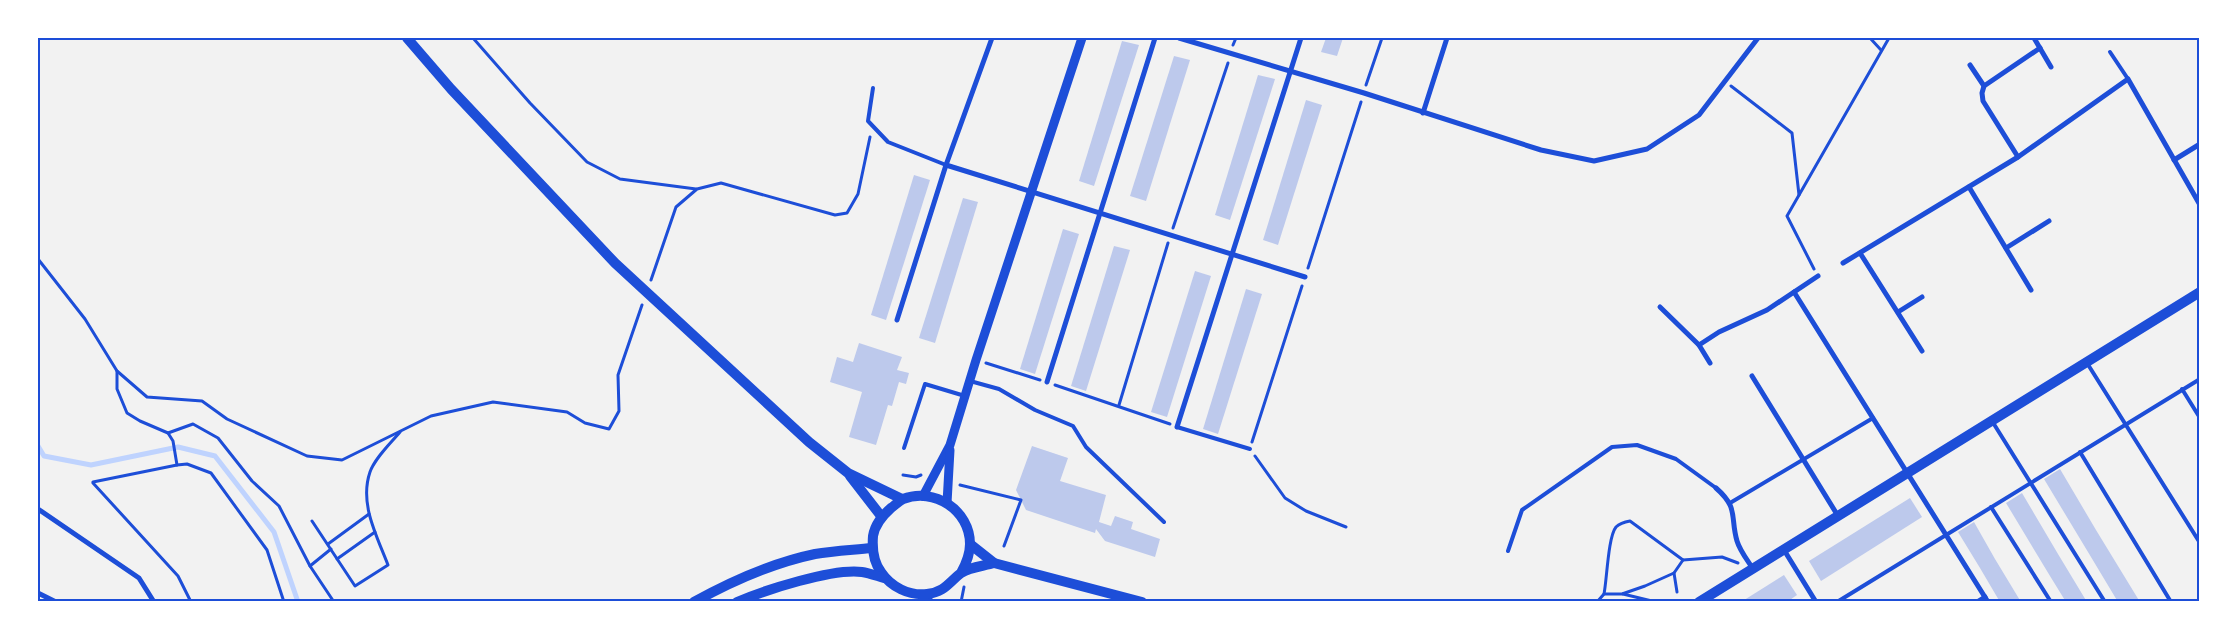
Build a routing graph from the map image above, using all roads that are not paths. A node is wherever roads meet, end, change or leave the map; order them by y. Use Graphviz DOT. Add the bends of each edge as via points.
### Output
graph roads {
  1 [pos="406,38"];
  2 [pos="992,38"];
  3 [pos="1082,38"];
  4 [pos="1155,38"];
  5 [pos="1179,38"];
  6 [pos="1301,38"];
  7 [pos="1447,38"];
  8 [pos="1758,38"];
  9 [pos="2034,38"];
  10 [pos="2040,48"];
  11 [pos="2110,52"];
  12 [pos="1970,65"];
  13 [pos="2051,67"];
  14 [pos="1290,71"];
  15 [pos="2128,79"];
  16 [pos="1984,86"];
  17 [pos="873,88"];
  18 [pos="1423,113"];
  19 [pos="2200,144"];
  20 [pos="2018,157"];
  21 [pos="2174,160"];
  22 [pos="946,165"];
  23 [pos="1969,187"];
  24 [pos="1031,192"];
  25 [pos="2200,205"];
  26 [pos="1100,213"];
  27 [pos="2048,221"];
  28 [pos="2006,248"];
  29 [pos="1860,253"];
  30 [pos="1232,255"];
  31 [pos="1843,263"];
  32 [pos="1818,276"];
  33 [pos="1305,277"];
  34 [pos="2032,290"];
  35 [pos="1794,292"];
  36 [pos="2199,295"];
  37 [pos="1922,297"];
  38 [pos="1660,307"];
  39 [pos="1898,312"];
  40 [pos="897,320"];
  41 [pos="1699,345"];
  42 [pos="1922,351"];
  43 [pos="2086,362"];
  44 [pos="1710,363"];
  45 [pos="1752,376"];
  46 [pos="2200,379"];
  47 [pos="970,380"];
  48 [pos="1047,382"];
  49 [pos="2182,389"];
  50 [pos="965,396"];
  51 [pos="1873,418"];
  52 [pos="2200,418"];
  53 [pos="1991,420"];
  54 [pos="2125,424"];
  55 [pos="1178,426"];
  56 [pos="950,445"];
  57 [pos="904,448"];
  58 [pos="1250,449"];
  59 [pos="2080,452"];
  60 [pos="1804,460"];
  61 [pos="1908,473"];
  62 [pos="848,474"];
  63 [pos="2030,482"];
  64 [pos="1716,488"];
  65 [pos="923,496"];
  66 [pos="902,500"];
  67 [pos="947,503"];
  68 [pos="1730,503"];
  69 [pos="1991,506"];
  70 [pos="38,508"];
  71 [pos="881,516"];
  72 [pos="1839,516"];
  73 [pos="1164,522"];
  74 [pos="1946,534"];
  75 [pos="2200,543"];
  76 [pos="970,544"];
  77 [pos="872,548"];
  78 [pos="1784,550"];
  79 [pos="1508,551"];
  80 [pos="994,563"];
  81 [pos="1754,569"];
  82 [pos="884,578"];
  83 [pos="963,578"];
  84 [pos="38,593"];
  85 [pos="910,597"];
  86 [pos="930,597"];
  87 [pos="1986,599"];
  88 [pos="56,602"];
  89 [pos="154,602"];
  90 [pos="694,602"];
  91 [pos="738,602"];
  92 [pos="1142,602"];
  93 [pos="1699,602"];
  94 [pos="1816,602"];
  95 [pos="1838,602"];
  96 [pos="1977,602"];
  97 [pos="2051,602"];
  98 [pos="2105,602"];
  99 [pos="2171,602"];
  1 -- 62 [label="main road" via="615,263"];
  2 -- 22 [label="street"];
  3 -- 24 [label="street"];
  4 -- 26 [label="street"];
  5 -- 14 [label="street"];
  6 -- 14 [label="street"];
  7 -- 18 [label="street"];
  8 -- 18 [label="street" via="1699,115 1646,149 1594,161 1541,150"];
  9 -- 10 [label="street"];
  10 -- 13 [label="street"];
  10 -- 16 [label="street"];
  11 -- 15 [label="lane"];
  12 -- 16 [label="street"];
  14 -- 18 [label="street"];
  14 -- 30 [label="street"];
  15 -- 20 [label="street"];
  15 -- 21 [label="street"];
  16 -- 20 [label="street" via="1984,101"];
  17 -- 22 [label="lane" via="868,121 888,142"];
  19 -- 21 [label="street"];
  20 -- 23 [label="street"];
  21 -- 25 [label="street"];
  22 -- 24 [label="street"];
  22 -- 40 [label="street"];
  23 -- 28 [label="street"];
  23 -- 29 [label="street"];
  24 -- 26 [label="street"];
  24 -- 47 [label="street"];
  26 -- 30 [label="street"];
  26 -- 48 [label="street"];
  27 -- 28 [label="street"];
  28 -- 34 [label="street"];
  29 -- 31 [label="street"];
  29 -- 39 [label="street"];
  30 -- 33 [label="street"];
  30 -- 55 [label="street"];
  32 -- 35 [label="street"];
  35 -- 41 [label="street" via="1767,310"];
  35 -- 51 [label="street"];
  36 -- 43 [label="main road"];
  37 -- 39 [label="street"];
  38 -- 41 [label="street"];
  39 -- 42 [label="street"];
  41 -- 44 [label="street"];
  43 -- 53 [label="main road"];
  43 -- 54 [label="lane"];
  45 -- 60 [label="street"];
  46 -- 49 [label="lane"];
  47 -- 50 [label="street"];
  47 -- 73 [label="lane" via="999,389 1072,426 1086,447"];
  49 -- 52 [label="lane"];
  49 -- 54 [label="lane"];
  50 -- 56 [label="street"];
  50 -- 57 [label="lane" via="925,384"];
  51 -- 60 [label="lane"];
  51 -- 61 [label="street"];
  53 -- 61 [label="main road"];
  53 -- 63 [label="lane"];
  54 -- 59 [label="lane"];
  54 -- 75 [label="lane"];
  55 -- 58 [label="lane"];
  56 -- 65 [label="street"];
  56 -- 67 [label="street"];
  59 -- 63 [label="lane"];
  59 -- 99 [label="lane"];
  60 -- 68 [label="lane"];
  60 -- 72 [label="street"];
  61 -- 72 [label="main road"];
  61 -- 74 [label="street"];
  62 -- 66 [label="main road"];
  62 -- 71 [label="main road"];
  63 -- 69 [label="lane"];
  63 -- 98 [label="lane"];
  64 -- 68 [label="street"];
  64 -- 79 [label="lane" via="1676,459 1637,445 1612,447 1522,510"];
  65 -- 66 [label="main road"];
  65 -- 67 [label="main road"];
  66 -- 71 [label="main road"];
  67 -- 76 [label="main road" via="960,514"];
  68 -- 81 [label="street" via="1738,542"];
  69 -- 74 [label="lane"];
  69 -- 97 [label="lane"];
  70 -- 89 [label="street" via="139,578"];
  71 -- 77 [label="main road" via="874,531"];
  72 -- 78 [label="main road"];
  74 -- 87 [label="street"];
  74 -- 95 [label="lane"];
  76 -- 80 [label="main road"];
  76 -- 83 [label="main road"];
  77 -- 82 [label="main road" via="876,566"];
  77 -- 90 [label="main road" via="815,554 774,566 731,582"];
  78 -- 81 [label="main road"];
  78 -- 94 [label="street"];
  80 -- 83 [label="main road" via="974,568"];
  80 -- 92 [label="main road"];
  81 -- 93 [label="main road"];
  82 -- 85 [label="main road"];
  82 -- 91 [label="main road" via="860,572 838,573 792,582"];
  83 -- 86 [label="main road"];
  84 -- 88 [label="street"];
  85 -- 86 [label="main road"];
  87 -- 96 [label="street"];
}
